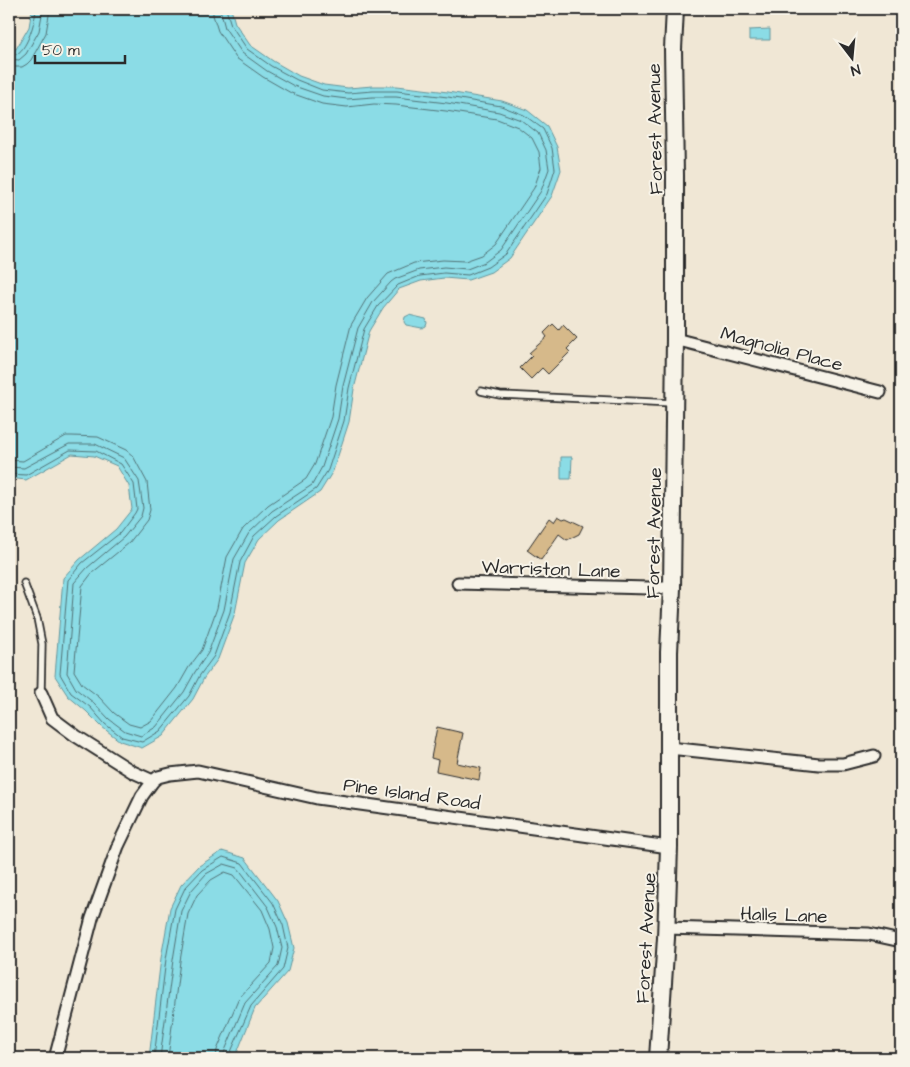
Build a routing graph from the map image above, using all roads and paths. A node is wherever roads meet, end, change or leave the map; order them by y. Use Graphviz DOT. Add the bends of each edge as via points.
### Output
graph roads {
  1 [pos="675,9"];
  2 [pos="676,339"];
  3 [pos="481,391"];
  4 [pos="880,392"];
  5 [pos="675,403"];
  6 [pos="24,583"];
  7 [pos="458,583"];
  8 [pos="672,588"];
  9 [pos="41,693"];
  10 [pos="669,748"];
  11 [pos="874,756"];
  12 [pos="153,781"];
  13 [pos="669,847"];
  14 [pos="666,928"];
  15 [pos="901,941"];
  16 [pos="56,1054"];
  17 [pos="658,1058"];
  1 -- 2 [label="street, Forest Avenue"];
  2 -- 4 [label="street, Magnolia Place"];
  2 -- 5 [label="street, Forest Avenue"];
  3 -- 5 [label="lane" via="500,395"];
  5 -- 8 [label="street, Forest Avenue"];
  6 -- 9 [label="lane" via="37,618 42,644"];
  7 -- 8 [label="street, Warriston Lane"];
  8 -- 10 [label="street, Forest Avenue"];
  9 -- 12 [label="street" via="52,718 133,772"];
  10 -- 11 [label="street" via="819,764 843,764"];
  10 -- 13 [label="street, Forest Avenue"];
  12 -- 13 [label="street, Pine Island Road" via="170,774 198,771 317,798"];
  12 -- 16 [label="street" via="142,796 118,846 92,918"];
  13 -- 14 [label="street, Forest Avenue"];
  14 -- 15 [label="street, Halls Lane" via="869,934"];
  14 -- 17 [label="street, Forest Avenue"];
}
